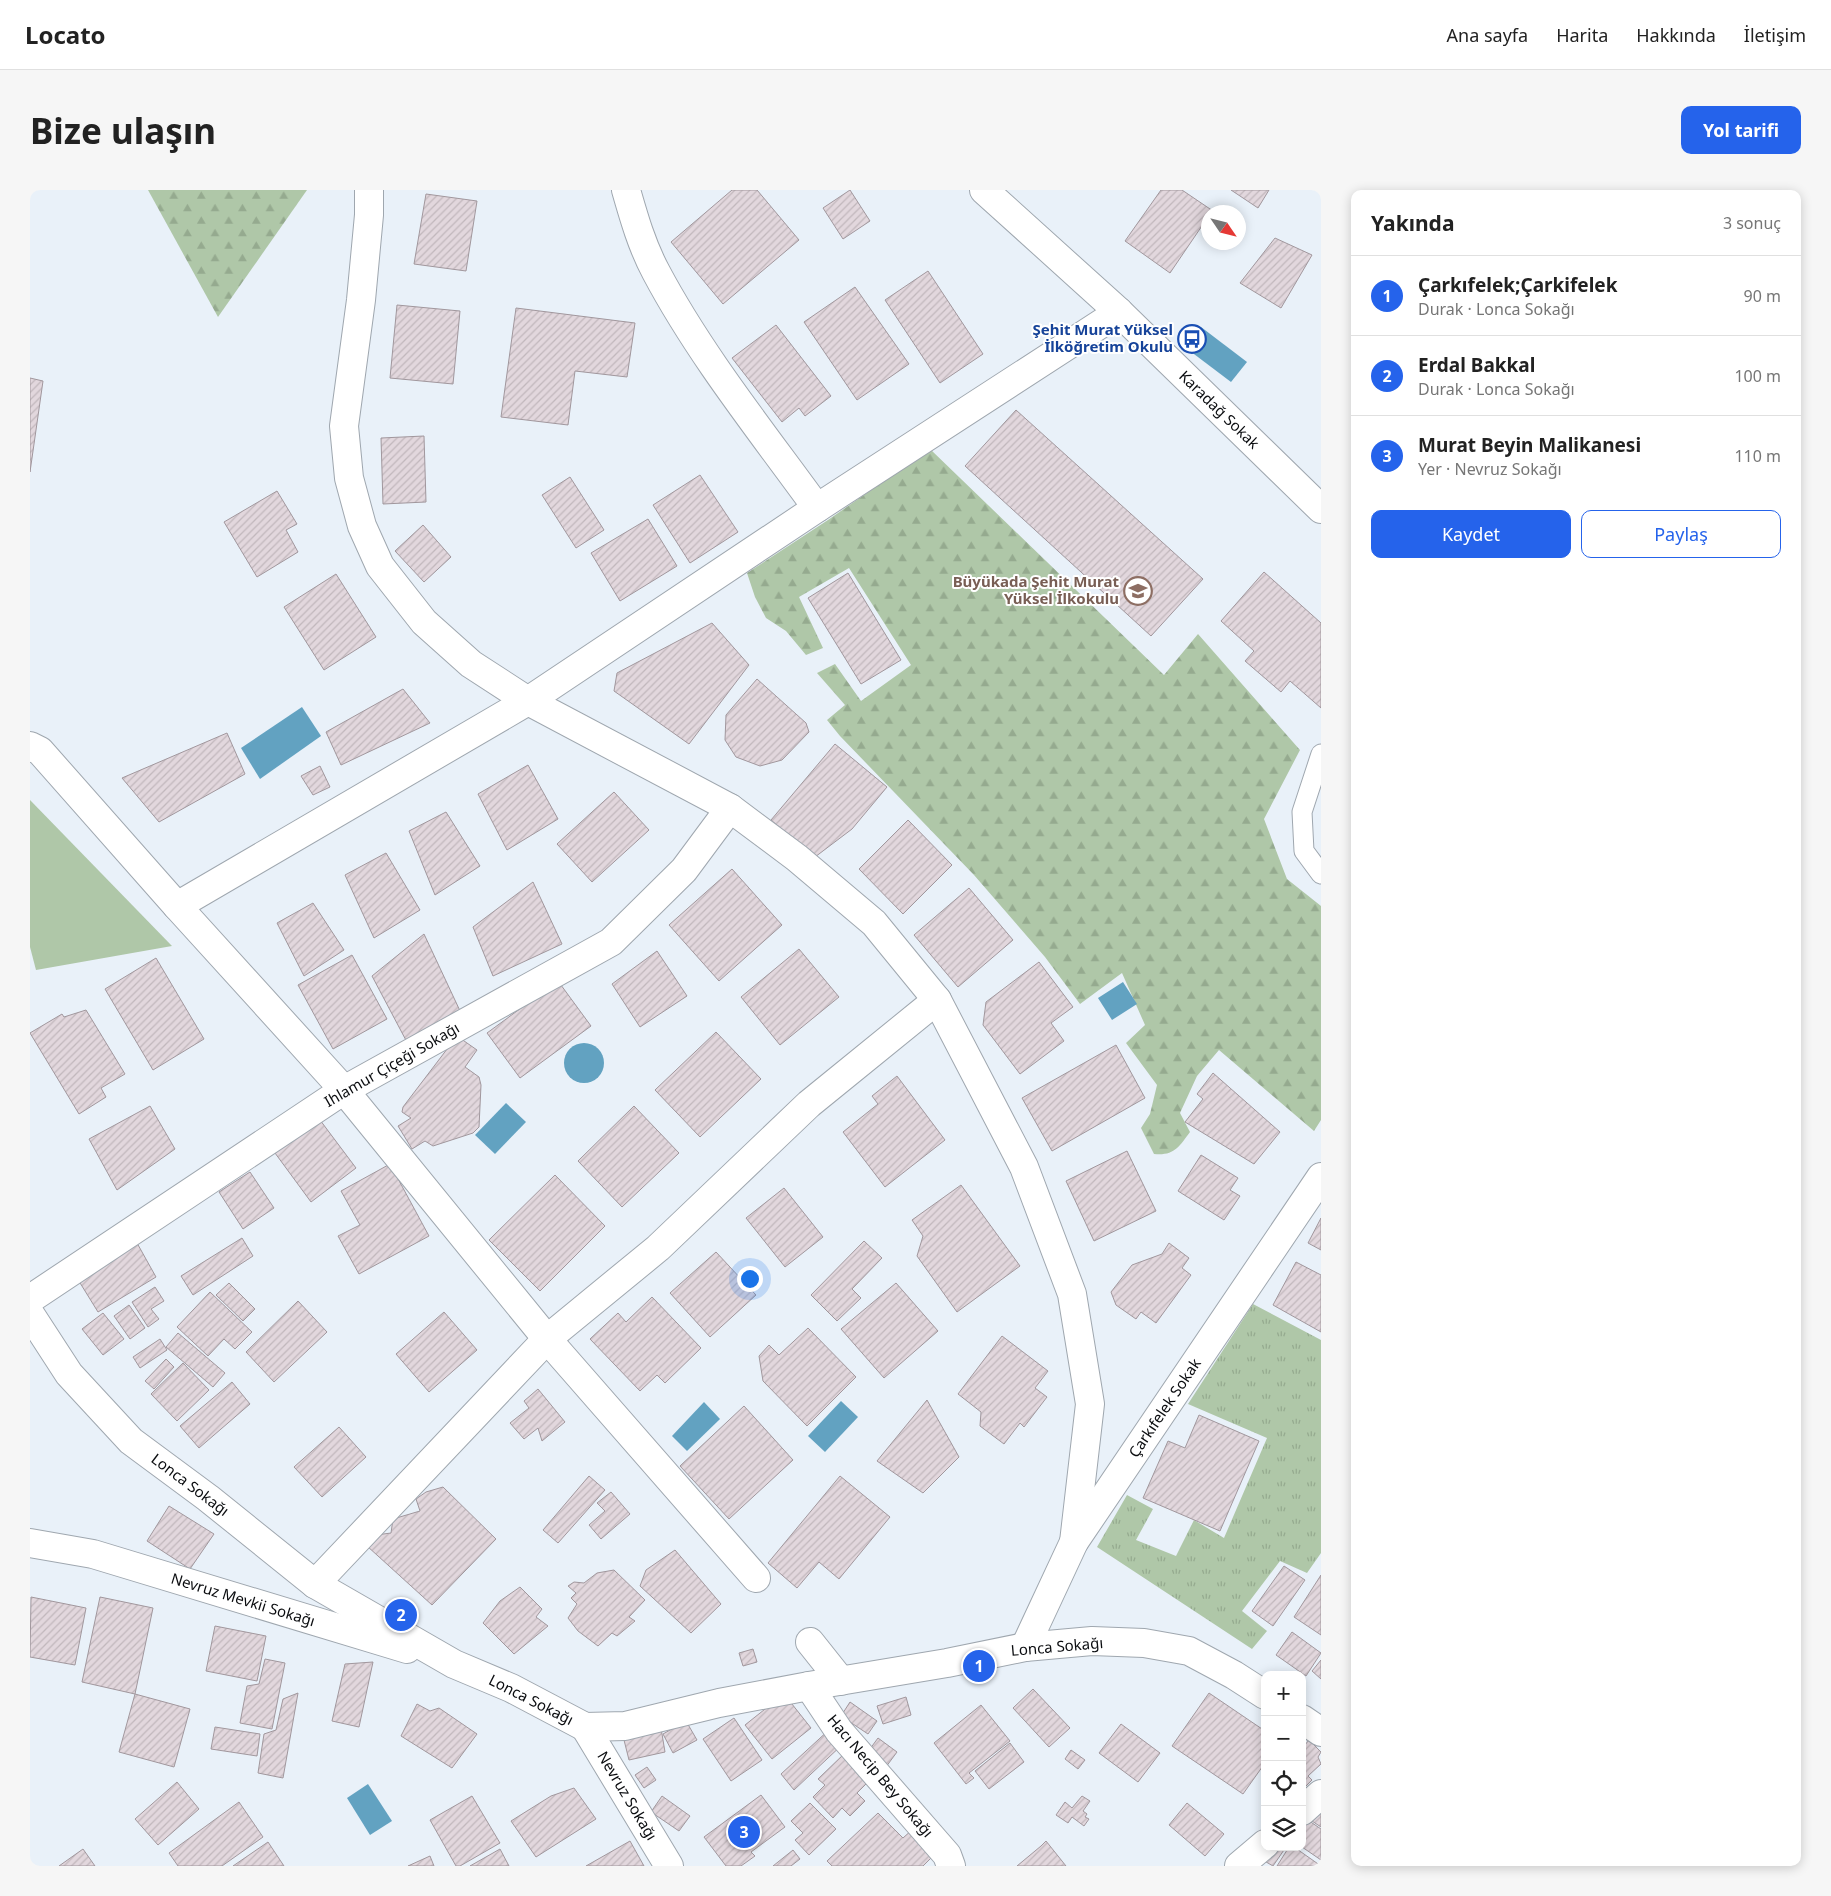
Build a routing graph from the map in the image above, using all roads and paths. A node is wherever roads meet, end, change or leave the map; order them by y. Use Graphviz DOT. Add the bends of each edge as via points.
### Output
graph roads {
  1 [pos="369,190"];
  2 [pos="626,190"];
  3 [pos="984,190"];
  4 [pos="1119,312"];
  5 [pos="817,508"];
  6 [pos="1321,509"];
  7 [pos="528,701"];
  8 [pos="30,746"];
  9 [pos="1321,754"];
  10 [pos="730,808"];
  11 [pos="1321,874"];
  12 [pos="176,906"];
  13 [pos="937,1000"];
  14 [pos="344,1090"];
  15 [pos="1321,1177"];
  16 [pos="30,1299"];
  17 [pos="30,1314"];
  18 [pos="548,1339"];
  19 [pos="1074,1542"];
  20 [pos="30,1543"];
  21 [pos="756,1578"];
  22 [pos="315,1584"];
  23 [pos="810,1642"];
  24 [pos="1025,1647"];
  25 [pos="454,1664"];
  26 [pos="841,1681"];
  27 [pos="809,1686"];
  28 [pos="1261,1692"];
  29 [pos="1306,1722"];
  30 [pos="585,1727"];
  31 [pos="1321,1732"];
  32 [pos="1321,1794"];
  33 [pos="1306,1807"];
  34 [pos="1261,1847"];
  35 [pos="669,1866"];
  36 [pos="951,1866"];
  37 [pos="1239,1866"];
  1 -- 7 [label="street" via="361,300 344,426 349,478 362,526 380,566 424,622 471,664"];
  2 -- 5 [label="street" via="655,271 678,311"];
  3 -- 4 [label="street, Karadağ Sokak"];
  4 -- 5 [label="street"];
  4 -- 6 [label="street, Karadağ Sokak"];
  5 -- 7 [label="street"];
  7 -- 10 [label="street"];
  7 -- 12 [label="street"];
  8 -- 12 [label="street" via="40,751"];
  9 -- 11 [label="lane" via="1302,812 1304,851"];
  10 -- 13 [label="street" via="797,858 874,923"];
  10 -- 14 [label="street, Ihlamur Çiçeği Sokağı" via="684,870 611,942"];
  12 -- 14 [label="street"];
  13 -- 18 [label="street" via="809,1104 658,1248"];
  13 -- 19 [label="street" via="1024,1167 1072,1294 1090,1404"];
  14 -- 16 [label="street, Ihlamur Çiçeği Sokağı"];
  14 -- 18 [label="street"];
  15 -- 19 [label="street, Çarkıfelek Sokak"];
  17 -- 22 [label="street, Lonca Sokağı" via="69,1374 131,1441"];
  18 -- 21 [label="street"];
  18 -- 22 [label="street"];
  19 -- 24 [label="street, Çarkıfelek Sokak"];
  20 -- 25 [label="street, Nevruz Mevkii Sokağı" via="93,1554"];
  22 -- 25 [label="street, Lonca Sokağı"];
  23 -- 26 [label="street"];
  24 -- 26 [label="street, Lonca Sokağı"];
  24 -- 28 [label="street, Lonca Sokağı" via="1092,1641 1144,1643 1189,1651"];
  25 -- 30 [label="street, Lonca Sokağı" via="512,1688"];
  26 -- 27 [label="street, Lonca Sokağı"];
  27 -- 30 [label="street, Lonca Sokağı" via="719,1703 625,1726"];
  27 -- 36 [label="street, Hacı Necip Bey Sokağı" via="840,1731 947,1855"];
  29 -- 31 [label="street"];
  30 -- 35 [label="street, Nevruz Sokağı"];
  32 -- 33 [label="street"];
  34 -- 37 [label="street"];
}
